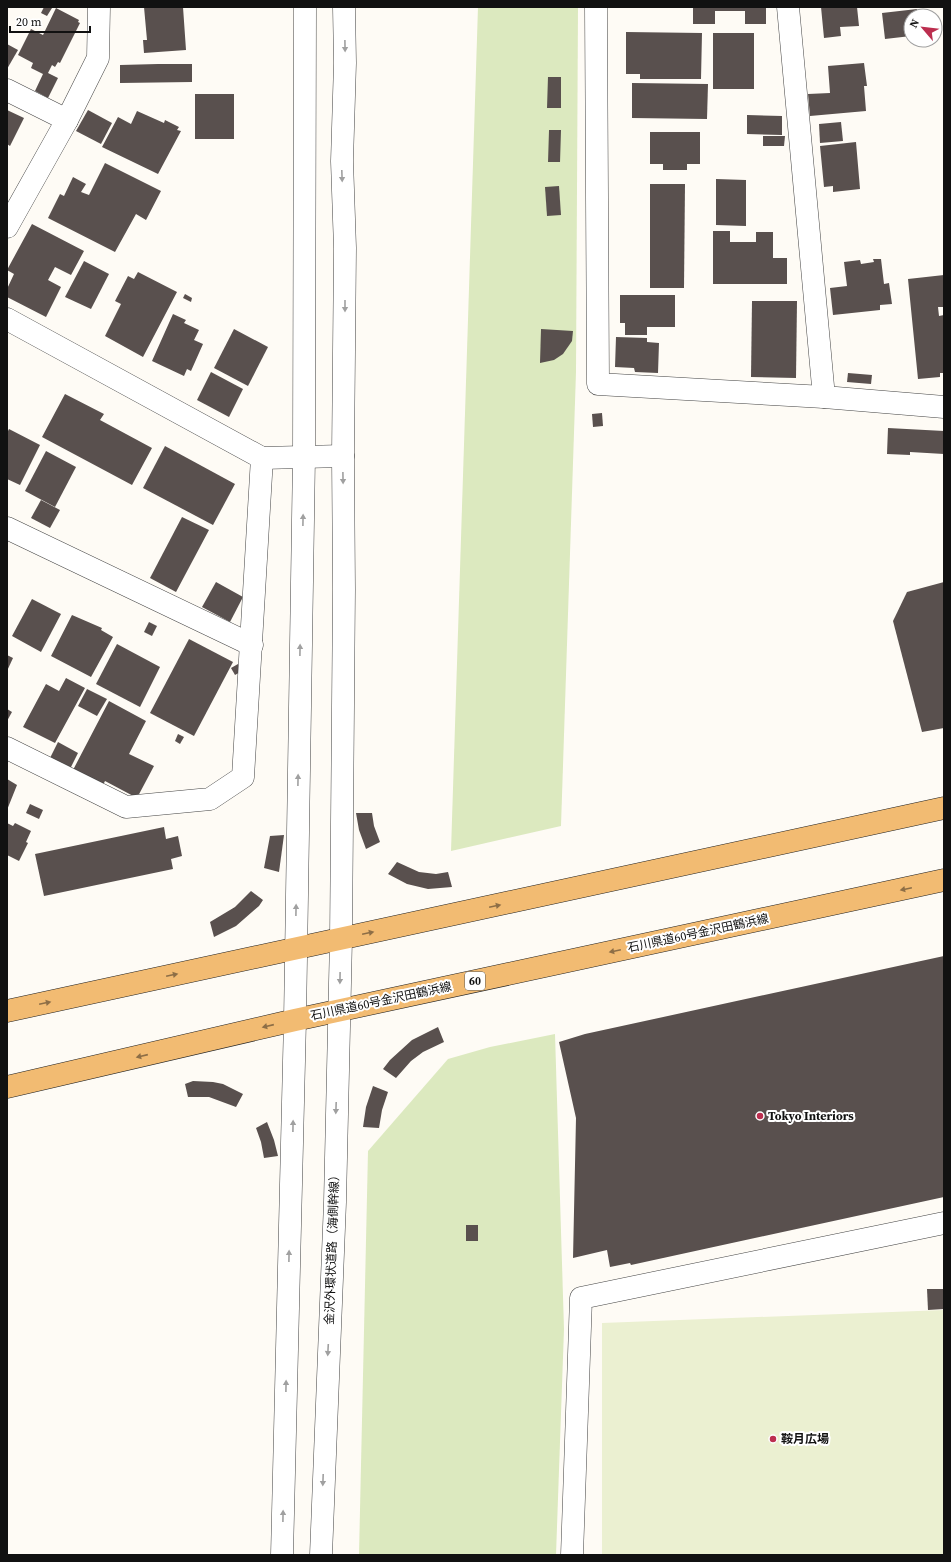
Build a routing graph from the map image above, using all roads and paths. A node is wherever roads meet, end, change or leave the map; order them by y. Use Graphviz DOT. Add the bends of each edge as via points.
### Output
graph roads {
  1 [pos="99,7"];
  2 [pos="305,7"];
  3 [pos="344,7"];
  4 [pos="596,7"];
  5 [pos="788,7"];
  6 [pos="7,90"];
  7 [pos="67,120"];
  8 [pos="7,227"];
  9 [pos="7,319"];
  10 [pos="824,397"];
  11 [pos="944,407"];
  12 [pos="343,456"];
  13 [pos="304,457"];
  14 [pos="262,458"];
  15 [pos="7,528"];
  16 [pos="252,645"];
  17 [pos="7,748"];
  18 [pos="944,808"];
  19 [pos="944,880"];
  20 [pos="341,939"];
  21 [pos="295,949"];
  22 [pos="339,1010"];
  23 [pos="7,1011"];
  24 [pos="295,1020"];
  25 [pos="7,1087"];
  26 [pos="944,1222"];
  27 [pos="282,1555"];
  28 [pos="320,1555"];
  29 [pos="572,1555"];
  1 -- 7 [label="street" via="98,58"];
  2 -- 13 [label="street"];
  3 -- 12 [label="street, 金沢外環状道路（海側幹線）, one-way"];
  4 -- 10 [label="street" via="598,384"];
  5 -- 10 [label="street"];
  6 -- 7 [label="street"];
  7 -- 8 [label="street"];
  9 -- 14 [label="street"];
  10 -- 11 [label="street"];
  12 -- 13 [label="street"];
  12 -- 20 [label="street, 金沢外環状道路（海側幹線）, one-way"];
  13 -- 14 [label="street"];
  21 -- 13 [label="street, one-way"];
  14 -- 16 [label="street"];
  15 -- 16 [label="street"];
  16 -- 17 [label="street" via="244,777 210,799 126,807"];
  20 -- 18 [label="main road, one-way"];
  19 -- 22 [label="main road, 石川県道60号金沢田鶴浜線 / 60, one-way"];
  20 -- 21 [label="main road"];
  20 -- 22 [label="street, 金沢外環状道路（海側幹線）, one-way"];
  23 -- 21 [label="main road, one-way"];
  21 -- 24 [label="street"];
  22 -- 24 [label="main road, 石川県道60号金沢田鶴浜線 / 60"];
  22 -- 28 [label="street, 金沢外環状道路（海側幹線）, one-way" via="335,1202"];
  24 -- 25 [label="main road, 石川県道60号金沢田鶴浜線 / 60, one-way"];
  27 -- 24 [label="street, one-way"];
  26 -- 29 [label="street" via="581,1298"];
}
